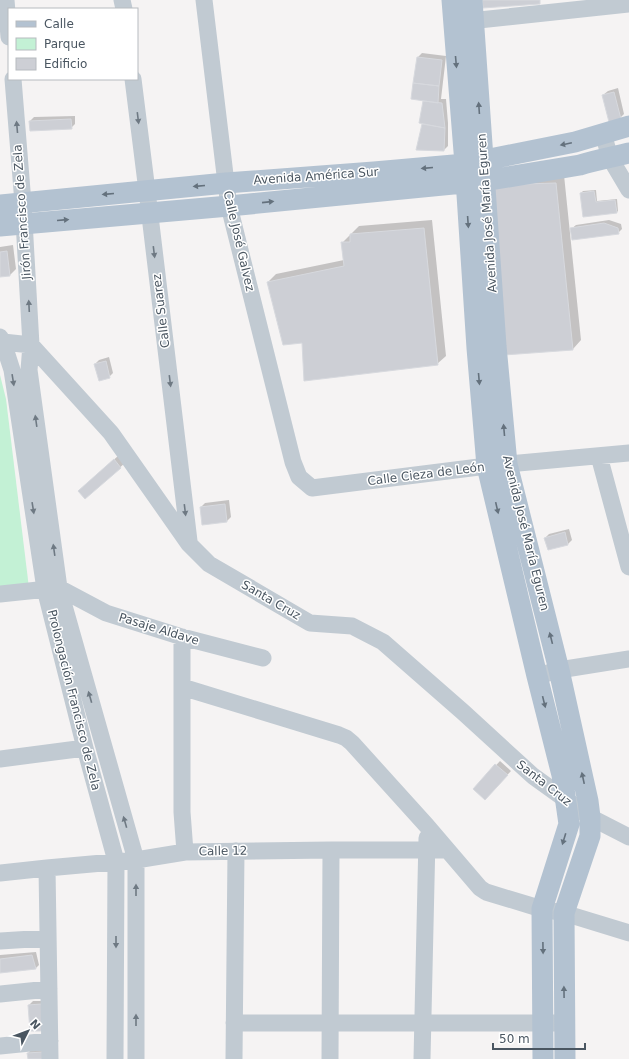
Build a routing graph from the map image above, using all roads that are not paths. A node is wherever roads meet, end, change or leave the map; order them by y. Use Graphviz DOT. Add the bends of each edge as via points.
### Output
graph roads {
  1 [pos="6,0"];
  2 [pos="204,0"];
  3 [pos="452,0"];
  4 [pos="472,0"];
  5 [pos="629,4"];
  6 [pos="474,22"];
  7 [pos="453,23"];
  8 [pos="8,25"];
  9 [pos="12,80"];
  10 [pos="133,80"];
  11 [pos="629,126"];
  12 [pos="603,133"];
  13 [pos="620,155"];
  14 [pos="475,172"];
  15 [pos="376,182"];
  16 [pos="226,183"];
  17 [pos="629,190"];
  18 [pos="147,191"];
  19 [pos="23,202"];
  20 [pos="0,205"];
  21 [pos="229,206"];
  22 [pos="149,213"];
  23 [pos="24,224"];
  24 [pos="0,226"];
  25 [pos="2,340"];
  26 [pos="31,344"];
  27 [pos="629,453"];
  28 [pos="599,456"];
  29 [pos="497,465"];
  30 [pos="299,477"];
  31 [pos="190,544"];
  32 [pos="629,567"];
  33 [pos="52,589"];
  34 [pos="0,594"];
  35 [pos="182,637"];
  36 [pos="263,658"];
  37 [pos="629,659"];
  38 [pos="559,670"];
  39 [pos="537,676"];
  40 [pos="182,687"];
  41 [pos="85,748"];
  42 [pos="0,759"];
  43 [pos="566,801"];
  44 [pos="590,817"];
  45 [pos="427,826"];
  46 [pos="629,837"];
  47 [pos="427,849"];
  48 [pos="331,850"];
  49 [pos="447,850"];
  50 [pos="236,851"];
  51 [pos="185,852"];
  52 [pos="136,860"];
  53 [pos="116,861"];
  54 [pos="47,868"];
  55 [pos="0,873"];
  56 [pos="542,909"];
  57 [pos="564,913"];
  58 [pos="629,932"];
  59 [pos="48,938"];
  60 [pos="0,941"];
  61 [pos="49,990"];
  62 [pos="0,994"];
  63 [pos="234,1023"];
  64 [pos="331,1023"];
  65 [pos="423,1023"];
  66 [pos="543,1023"];
  67 [pos="565,1023"];
  68 [pos="50,1041"];
  69 [pos="0,1046"];
  70 [pos="50,1059"];
  71 [pos="115,1059"];
  72 [pos="136,1059"];
  73 [pos="234,1059"];
  74 [pos="330,1059"];
  75 [pos="422,1059"];
  76 [pos="543,1059"];
  77 [pos="565,1059"];
  1 -- 8 [label="street"];
  2 -- 16 [label="street, Calle José Galvez"];
  3 -- 7 [label="main road, Avenida José María Eguren"];
  4 -- 6 [label="main road, Avenida José María Eguren"];
  5 -- 6 [label="street"];
  6 -- 7 [label="street"];
  14 -- 6 [label="main road, Avenida José María Eguren, one-way"];
  7 -- 14 [label="main road, Avenida José María Eguren, one-way"];
  19 -- 9 [label="street, Jirón Francisco de Zela, one-way"];
  10 -- 18 [label="street, Calle Suarez, one-way"];
  11 -- 12 [label="main road, Avenida América Sur"];
  12 -- 13 [label="street"];
  12 -- 14 [label="main road, Avenida América Sur, one-way"];
  13 -- 14 [label="main road, Avenida América Sur" via="580,165"];
  13 -- 17 [label="street"];
  14 -- 15 [label="main road, Avenida América Sur"];
  14 -- 29 [label="main road, Avenida José María Eguren" via="486,347"];
  15 -- 16 [label="main road, Avenida América Sur"];
  21 -- 15 [label="main road, Avenida América Sur, one-way"];
  16 -- 18 [label="main road, Avenida América Sur, one-way"];
  16 -- 21 [label="street, Calle José Galvez"];
  18 -- 19 [label="main road, Avenida América Sur, one-way"];
  18 -- 22 [label="street, Calle Suarez"];
  19 -- 20 [label="main road, Avenida América Sur"];
  19 -- 23 [label="street, Jirón Francisco de Zela"];
  21 -- 22 [label="main road, Avenida América Sur"];
  21 -- 30 [label="street, Calle José Galvez" via="292,462"];
  23 -- 22 [label="main road, Avenida América Sur, one-way"];
  22 -- 31 [label="street, Calle Suarez, one-way"];
  23 -- 24 [label="main road, Avenida América Sur"];
  26 -- 23 [label="street, Jirón Francisco de Zela, one-way"];
  25 -- 26 [label="street"];
  25 -- 33 [label="street, Prolongación Francisco de Zela, one-way" via="12,370"];
  26 -- 31 [label="street, Santa Cruz" via="111,433"];
  33 -- 26 [label="street, Prolongación Francisco de Zela, one-way" via="29,370"];
  27 -- 28 [label="street, Calle Cieza de León"];
  28 -- 29 [label="street, Calle Cieza de León"];
  28 -- 32 [label="street"];
  29 -- 30 [label="street, Calle Cieza de León" via="312,488"];
  38 -- 29 [label="main road, Avenida José María Eguren, one-way"];
  29 -- 39 [label="main road, Avenida José María Eguren, one-way"];
  31 -- 43 [label="street, Santa Cruz" via="209,564 310,623 352,626 383,642 533,776"];
  33 -- 34 [label="street"];
  33 -- 35 [label="street, Pasaje Aldave" via="106,612"];
  33 -- 41 [label="street, Prolongación Francisco de Zela"];
  52 -- 33 [label="street, Prolongación Francisco de Zela, one-way"];
  35 -- 36 [label="street, Pasaje Aldave"];
  35 -- 40 [label="street"];
  37 -- 38 [label="street"];
  38 -- 39 [label="street"];
  44 -- 38 [label="main road, Avenida José María Eguren, one-way"];
  39 -- 43 [label="main road, Avenida José María Eguren, one-way"];
  40 -- 45 [label="street" via="346,738"];
  40 -- 51 [label="street" via="182,812"];
  41 -- 42 [label="street"];
  41 -- 53 [label="street, Prolongación Francisco de Zela"];
  43 -- 44 [label="street, Santa Cruz"];
  43 -- 56 [label="main road, Avenida José María Eguren, one-way" via="569,824"];
  44 -- 46 [label="street, Santa Cruz"];
  44 -- 57 [label="main road, Avenida José María Eguren" via="590,836"];
  45 -- 47 [label="street"];
  45 -- 49 [label="street"];
  47 -- 48 [label="street, Calle 12"];
  47 -- 49 [label="street, Calle 12"];
  47 -- 65 [label="street"];
  48 -- 50 [label="street, Calle 12"];
  48 -- 64 [label="street"];
  49 -- 56 [label="street" via="483,890"];
  50 -- 51 [label="street, Calle 12"];
  50 -- 63 [label="street"];
  51 -- 52 [label="street, Calle 12"];
  52 -- 53 [label="street, Calle 12"];
  72 -- 52 [label="street, Prolongación Francisco de Zela, one-way"];
  53 -- 54 [label="street, Calle 12"];
  53 -- 71 [label="street, Prolongación Francisco de Zela, one-way"];
  54 -- 55 [label="street, Calle 12"];
  54 -- 59 [label="street"];
  56 -- 57 [label="street"];
  56 -- 66 [label="main road, Avenida José María Eguren, one-way"];
  57 -- 58 [label="street"];
  67 -- 57 [label="main road, Avenida José María Eguren, one-way"];
  59 -- 60 [label="street"];
  59 -- 61 [label="street"];
  61 -- 62 [label="street"];
  61 -- 68 [label="street"];
  63 -- 64 [label="street"];
  63 -- 73 [label="street"];
  64 -- 65 [label="street"];
  64 -- 74 [label="street"];
  65 -- 66 [label="street"];
  65 -- 75 [label="street"];
  66 -- 67 [label="street"];
  66 -- 76 [label="main road, Avenida José María Eguren"];
  67 -- 77 [label="main road, Avenida José María Eguren"];
  68 -- 69 [label="street"];
  68 -- 70 [label="street"];
}
